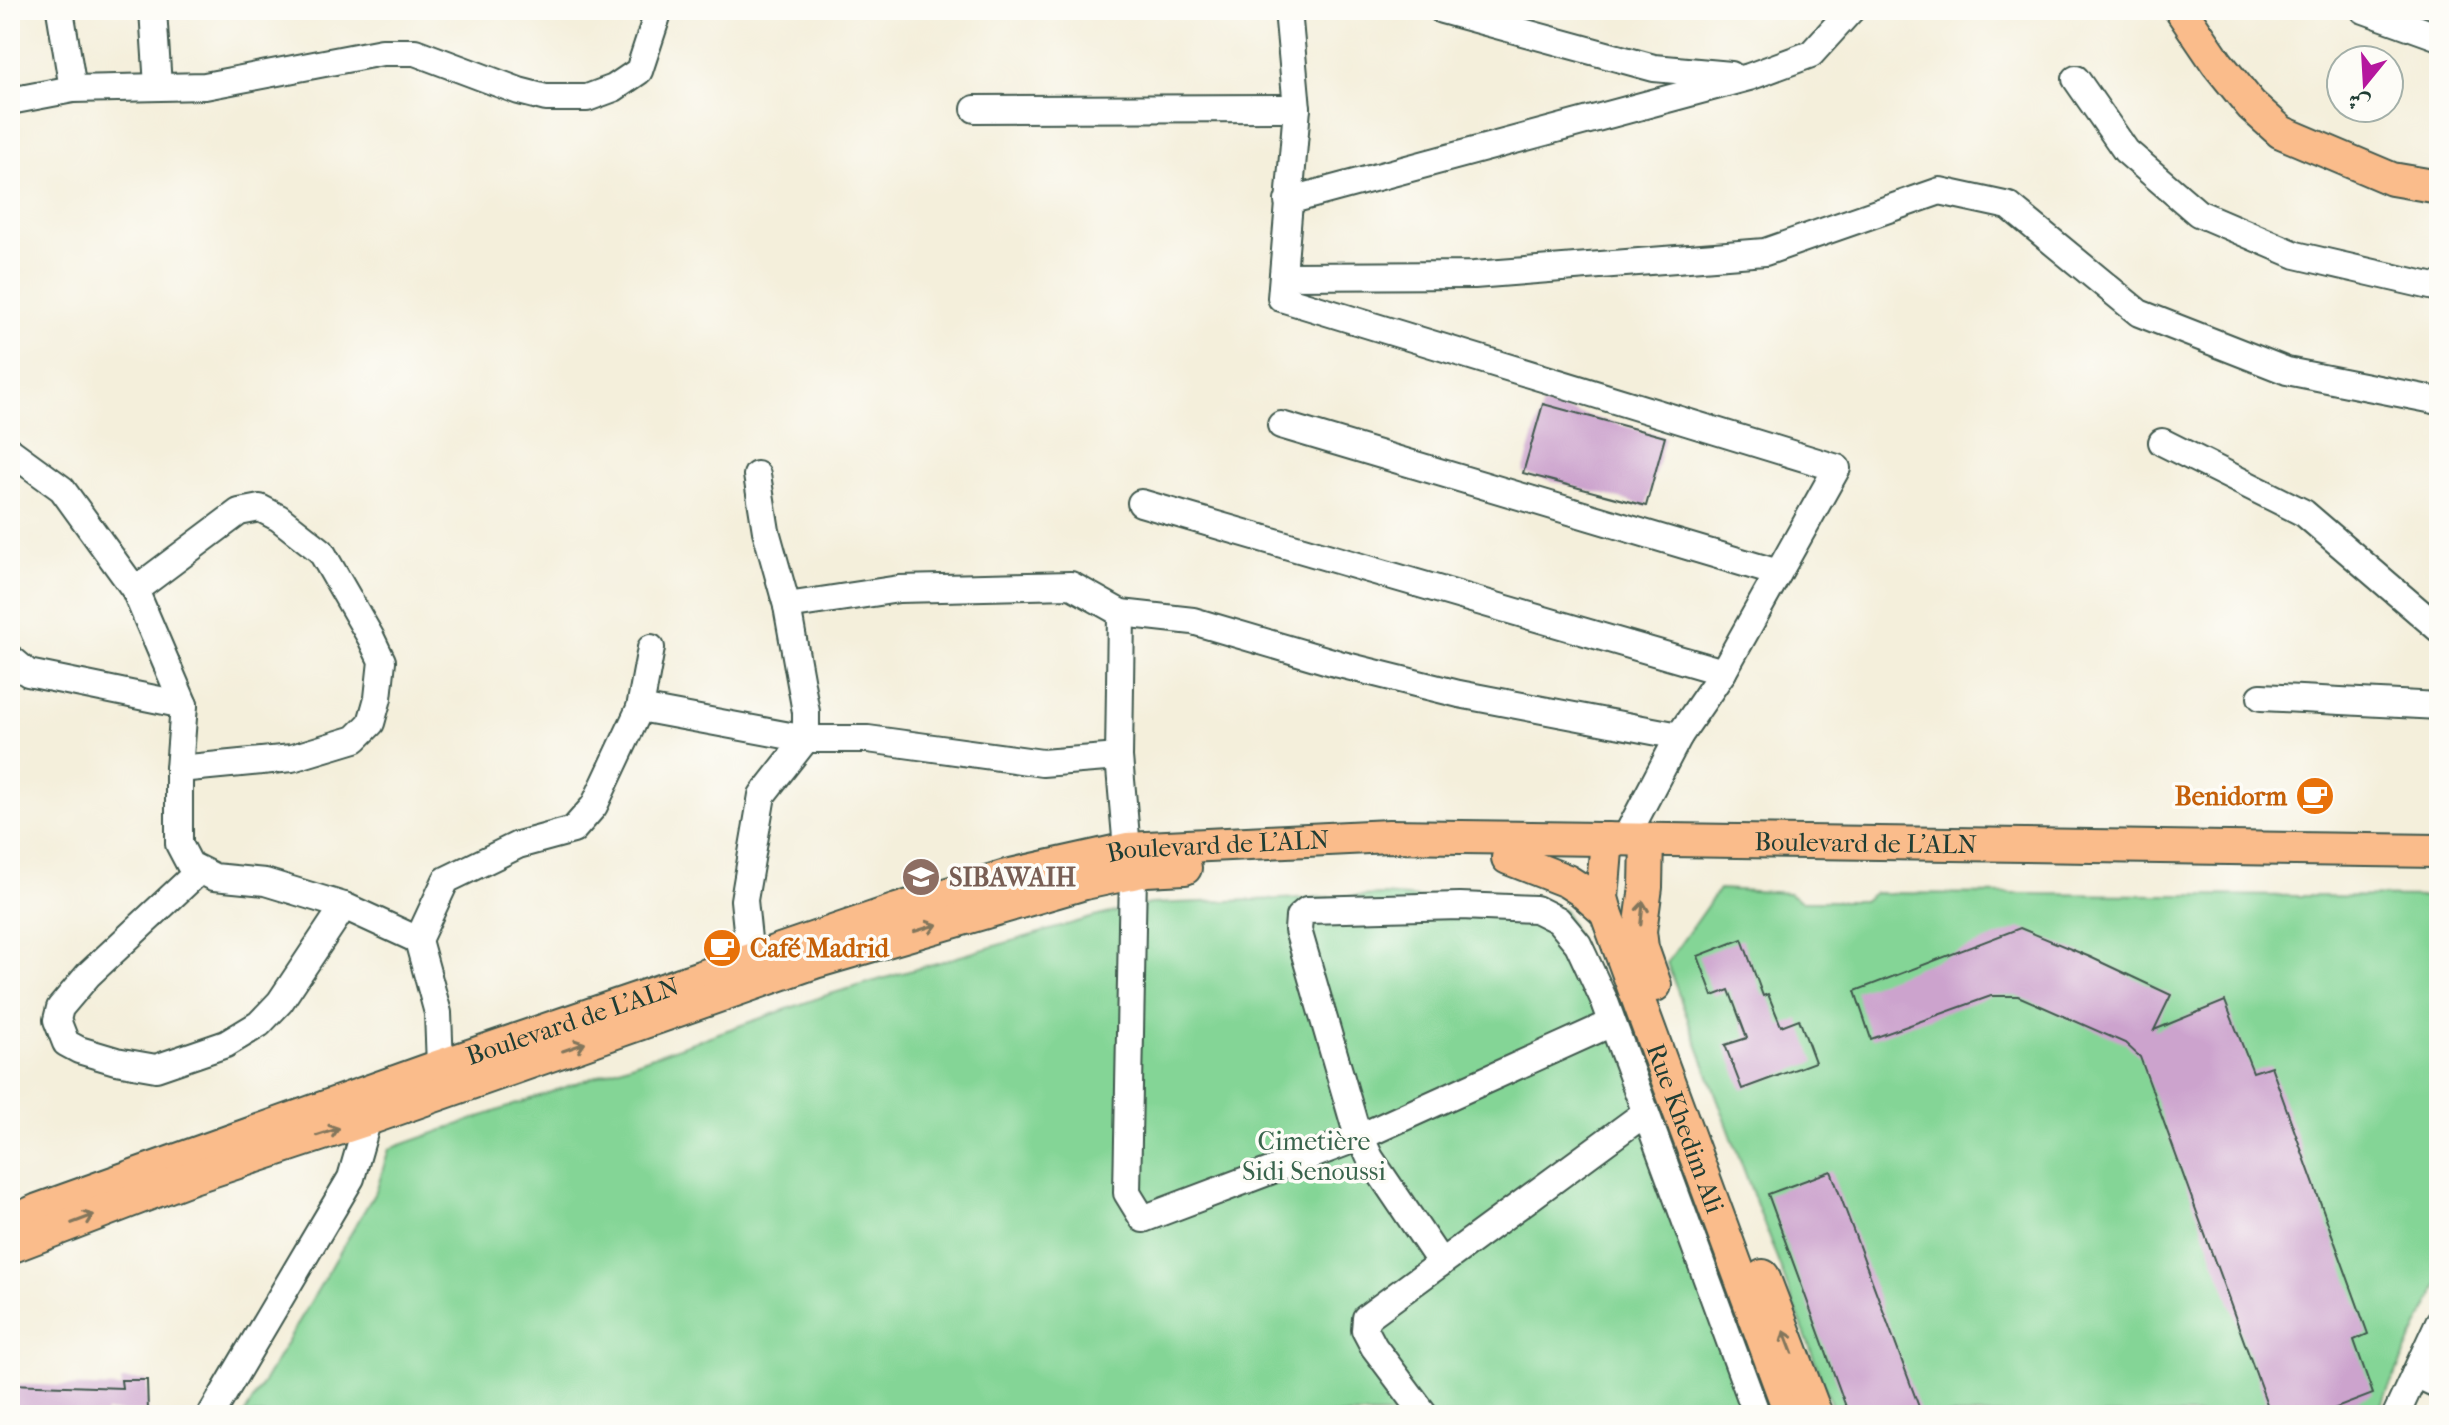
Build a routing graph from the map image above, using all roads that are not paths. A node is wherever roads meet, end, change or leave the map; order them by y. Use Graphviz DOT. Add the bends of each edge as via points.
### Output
graph roads {
  1 [pos="60,10"];
  2 [pos="153,10"];
  3 [pos="659,10"];
  4 [pos="1288,10"];
  5 [pos="1442,10"];
  6 [pos="1851,10"];
  7 [pos="2181,10"];
  8 [pos="2364,10"];
  9 [pos="2439,37"];
  10 [pos="1749,77"];
  11 [pos="2076,79"];
  12 [pos="158,86"];
  13 [pos="73,89"];
  14 [pos="10,101"];
  15 [pos="1297,108"];
  16 [pos="975,109"];
  17 [pos="2439,187"];
  18 [pos="1288,201"];
  19 [pos="1283,276"];
  20 [pos="2439,288"];
  21 [pos="2439,401"];
  22 [pos="1281,425"];
  23 [pos="2162,442"];
  24 [pos="10,451"];
  25 [pos="757,475"];
  26 [pos="1141,503"];
  27 [pos="1778,573"];
  28 [pos="135,590"];
  29 [pos="787,606"];
  30 [pos="1121,613"];
  31 [pos="2439,629"];
  32 [pos="651,648"];
  33 [pos="10,658"];
  34 [pos="1723,672"];
  35 [pos="2261,697"];
  36 [pos="184,705"];
  37 [pos="2439,706"];
  38 [pos="640,708"];
  39 [pos="1679,736"];
  40 [pos="806,739"];
  41 [pos="1119,757"];
  42 [pos="179,769"];
  43 [pos="1627,847"];
  44 [pos="1761,851"];
  45 [pos="2439,851"];
  46 [pos="1508,858"];
  47 [pos="1130,861"];
  48 [pos="2439,870"];
  49 [pos="199,871"];
  50 [pos="344,906"];
  51 [pos="1606,912"];
  52 [pos="418,940"];
  53 [pos="753,971"];
  54 [pos="1612,1023"];
  55 [pos="442,1078"];
  56 [pos="1645,1113"];
  57 [pos="368,1119"];
  58 [pos="1360,1137"];
  59 [pos="10,1223"];
  60 [pos="10,1247"];
  61 [pos="1441,1263"];
  62 [pos="2439,1322"];
  63 [pos="2427,1380"];
  64 [pos="211,1415"];
  65 [pos="1425,1415"];
  66 [pos="1757,1415"];
  67 [pos="1791,1415"];
  68 [pos="1816,1415"];
  69 [pos="2396,1415"];
  1 -- 13 [label="street"];
  2 -- 12 [label="street"];
  3 -- 12 [label="street" via="639,71 587,98 546,98 519,91 415,52 382,52 205,86"];
  4 -- 15 [label="street"];
  5 -- 10 [label="street" via="1654,68"];
  6 -- 10 [label="street" via="1811,54"];
  7 -- 17 [label="main road" via="2251,105 2281,132 2392,179"];
  8 -- 9 [label="street"];
  10 -- 18 [label="street"];
  11 -- 20 [label="street" via="2126,151 2198,213 2296,255"];
  12 -- 13 [label="street"];
  13 -- 14 [label="street"];
  15 -- 16 [label="street"];
  15 -- 18 [label="street"];
  18 -- 19 [label="street"];
  19 -- 21 [label="street" via="1474,275 1765,252 1940,191 2009,206 2139,313 2287,371"];
  19 -- 27 [label="street" via="1281,298 1837,468"];
  22 -- 27 [label="street"];
  23 -- 31 [label="street" via="2304,513"];
  24 -- 28 [label="street" via="62,489"];
  25 -- 29 [label="street"];
  26 -- 34 [label="street"];
  27 -- 34 [label="street"];
  28 -- 36 [label="street"];
  28 -- 42 [label="street" via="239,512 260,508 321,551 382,661 371,723 355,739 292,758"];
  29 -- 30 [label="street" via="899,589 1071,585"];
  29 -- 40 [label="street"];
  30 -- 39 [label="street" via="1193,621 1459,694"];
  30 -- 41 [label="street"];
  32 -- 38 [label="street"];
  33 -- 36 [label="street" via="28,673"];
  34 -- 39 [label="street"];
  35 -- 37 [label="street"];
  36 -- 42 [label="street"];
  38 -- 40 [label="street"];
  38 -- 52 [label="street" via="594,806 573,830 518,845 446,880"];
  39 -- 43 [label="street"];
  40 -- 41 [label="street" via="868,739 1042,763"];
  40 -- 53 [label="street" via="762,795 744,900"];
  41 -- 47 [label="street"];
  42 -- 49 [label="street" via="179,844"];
  43 -- 44 [label="main road, Boulevard de L'ALN"];
  43 -- 46 [label="main road, Boulevard de L'ALN"];
  43 -- 47 [label="main road, Boulevard de L'ALN" via="1389,836"];
  43 -- 51 [label="main road, Rue Khedim Ali" via="1602,898"];
  68 -- 43 [label="main road, Rue Khedim Ali, one-way" via="1642,948"];
  44 -- 45 [label="main road, Boulevard de L'ALN"];
  44 -- 48 [label="main road, Boulevard de L'ALN"];
  46 -- 47 [label="main road, Boulevard de L'ALN" via="1408,856 1146,870"];
  46 -- 51 [label="main road" via="1567,881"];
  47 -- 53 [label="main road, Boulevard de L'ALN" via="815,962"];
  47 -- 58 [label="street" via="1127,1193 1143,1219"];
  49 -- 50 [label="street" via="265,882"];
  49 -- 50 [label="street" via="60,1008 57,1020 66,1043 156,1068 226,1044 259,1024 280,1002"];
  50 -- 52 [label="street"];
  51 -- 67 [label="main road, Rue Khedim Ali"];
  52 -- 55 [label="street" via="438,1013"];
  53 -- 55 [label="main road, Boulevard de L'ALN"];
  54 -- 56 [label="street"];
  54 -- 58 [label="street"];
  54 -- 58 [label="street" via="1578,944 1558,920 1536,909 1307,910 1299,917 1298,930"];
  55 -- 57 [label="main road, Boulevard de L'ALN"];
  55 -- 59 [label="main road, Boulevard de L'ALN"];
  56 -- 61 [label="street"];
  56 -- 66 [label="street"];
  60 -- 57 [label="main road, Boulevard de L'ALN, one-way" via="190,1178"];
  57 -- 64 [label="street" via="351,1178"];
  58 -- 61 [label="street"];
  61 -- 65 [label="street" via="1373,1311 1365,1323 1374,1347"];
  62 -- 63 [label="street"];
  63 -- 69 [label="street"];
}
